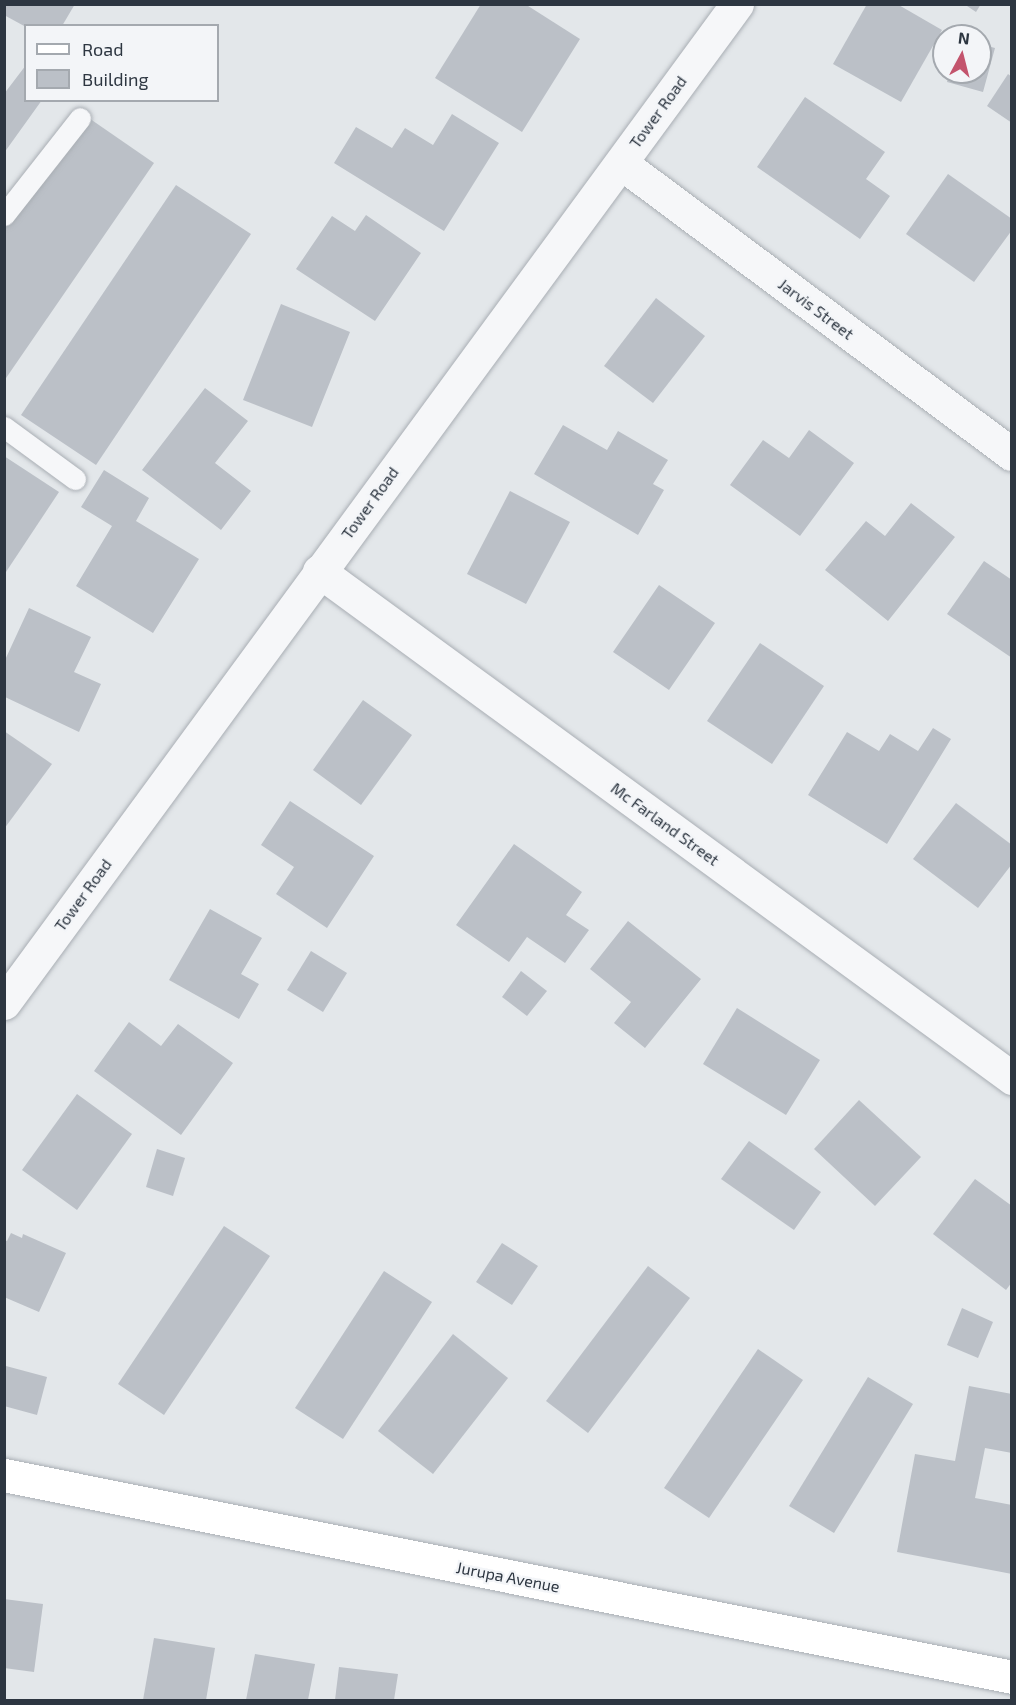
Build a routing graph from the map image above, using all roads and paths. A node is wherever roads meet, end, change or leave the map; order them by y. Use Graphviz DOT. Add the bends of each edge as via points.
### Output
graph roads {
  1 [pos="737,4"];
  2 [pos="80,118"];
  3 [pos="621,163"];
  4 [pos="4,215"];
  5 [pos="4,427"];
  6 [pos="1011,454"];
  7 [pos="75,479"];
  8 [pos="319,571"];
  9 [pos="4,1003"];
  10 [pos="1011,1078"];
  11 [pos="4,1475"];
  12 [pos="1011,1677"];
  1 -- 3 [label="street, Tower Road"];
  2 -- 4 [label="lane"];
  3 -- 6 [label="street, Jarvis Street"];
  3 -- 8 [label="street, Tower Road"];
  5 -- 7 [label="lane"];
  8 -- 9 [label="street, Tower Road"];
  8 -- 10 [label="street, Mc Farland Street"];
  11 -- 12 [label="main road, Jurupa Avenue"];
}
